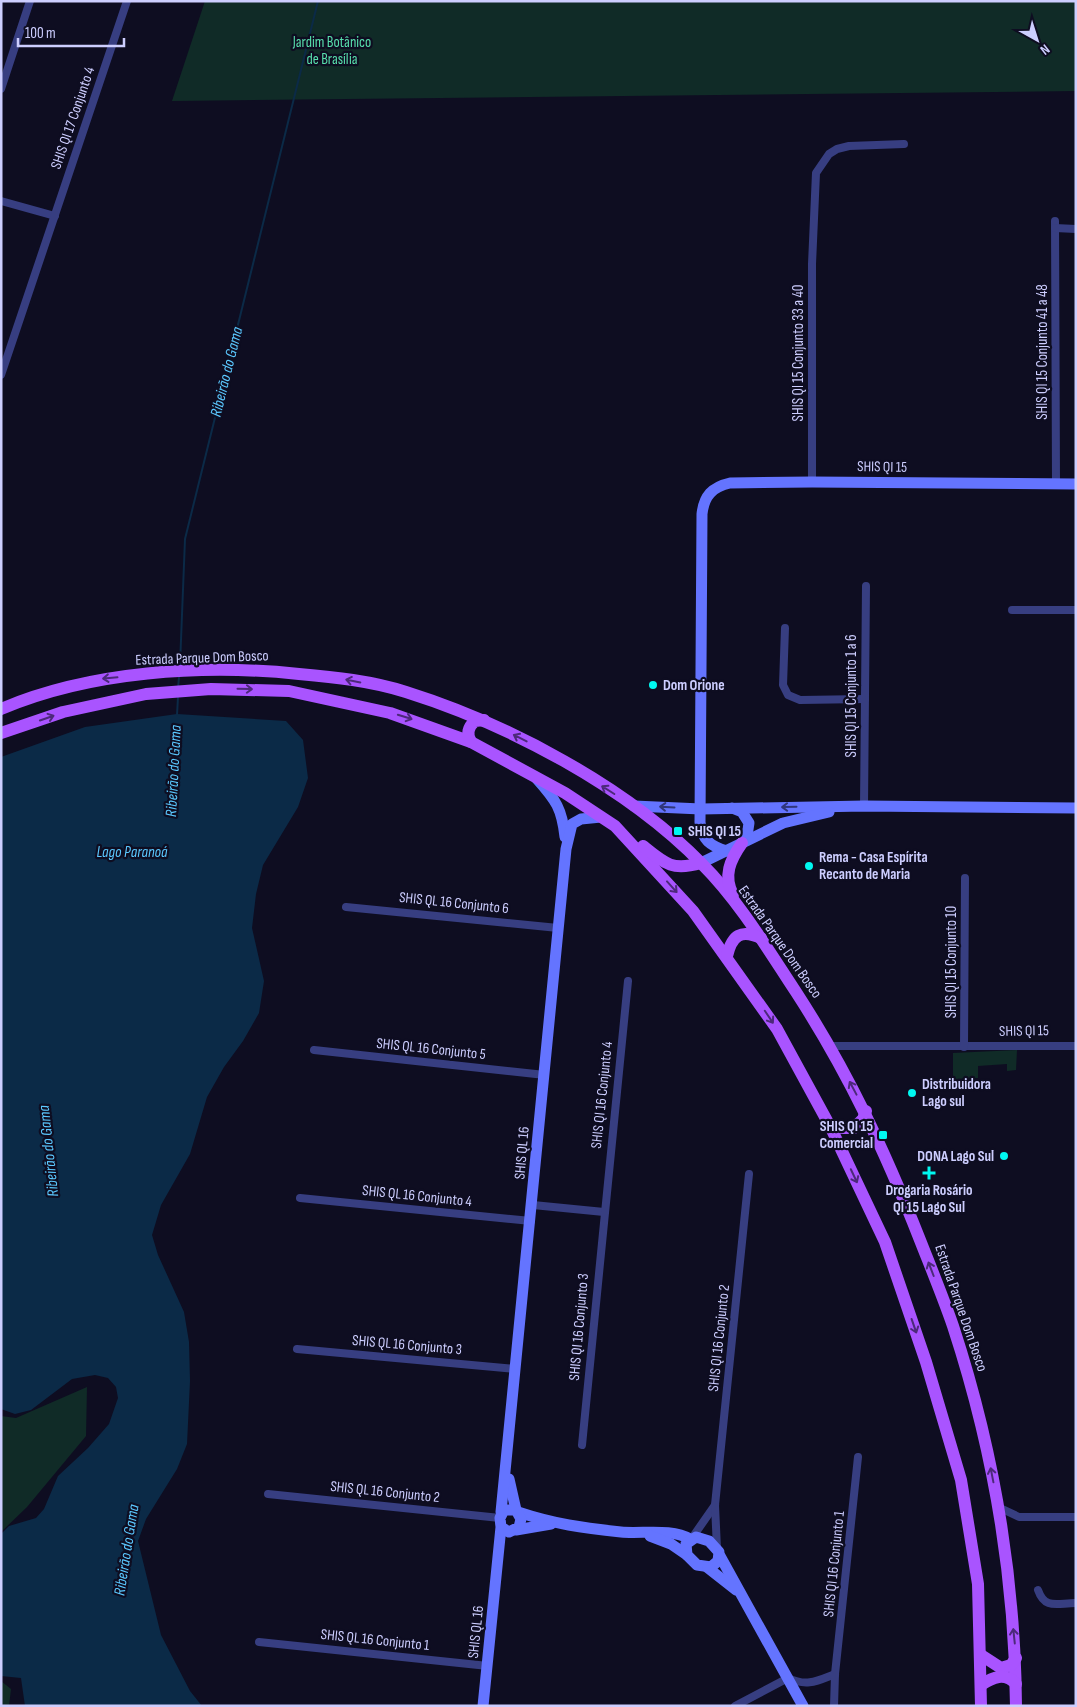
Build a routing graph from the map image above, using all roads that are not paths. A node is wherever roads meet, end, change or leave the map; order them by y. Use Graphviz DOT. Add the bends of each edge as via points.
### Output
graph roads {
  1 [pos="30,1"];
  2 [pos="128,1"];
  3 [pos="1,89"];
  4 [pos="904,144"];
  5 [pos="1,201"];
  6 [pos="55,216"];
  7 [pos="1076,229"];
  8 [pos="1,375"];
  9 [pos="812,482"];
  10 [pos="1056,484"];
  11 [pos="1076,484"];
  12 [pos="866,586"];
  13 [pos="1012,610"];
  14 [pos="1076,610"];
  15 [pos="786,628"];
  16 [pos="865,699"];
  17 [pos="1,709"];
  18 [pos="484,720"];
  19 [pos="1,733"];
  20 [pos="471,742"];
  21 [pos="534,776"];
  22 [pos="634,806"];
  23 [pos="859,806"];
  24 [pos="732,808"];
  25 [pos="1076,808"];
  26 [pos="701,809"];
  27 [pos="601,817"];
  28 [pos="615,826"];
  29 [pos="742,843"];
  30 [pos="566,849"];
  31 [pos="726,851"];
  32 [pos="702,863"];
  33 [pos="965,878"];
  34 [pos="346,907"];
  35 [pos="740,909"];
  36 [pos="558,928"];
  37 [pos="761,938"];
  38 [pos="727,956"];
  39 [pos="628,981"];
  40 [pos="830,1046"];
  41 [pos="852,1046"];
  42 [pos="1076,1046"];
  43 [pos="964,1047"];
  44 [pos="314,1050"];
  45 [pos="839,1062"];
  46 [pos="545,1075"];
  47 [pos="866,1112"];
  48 [pos="832,1128"];
  49 [pos="749,1174"];
  50 [pos="300,1198"];
  51 [pos="533,1205"];
  52 [pos="604,1212"];
  53 [pos="531,1221"];
  54 [pos="297,1349"];
  55 [pos="516,1369"];
  56 [pos="582,1446"];
  57 [pos="858,1457"];
  58 [pos="507,1460"];
  59 [pos="268,1494"];
  60 [pos="715,1505"];
  61 [pos="998,1507"];
  62 [pos="517,1511"];
  63 [pos="1019,1517"];
  64 [pos="1076,1517"];
  65 [pos="500,1519"];
  66 [pos="552,1524"];
  67 [pos="514,1531"];
  68 [pos="1003,1531"];
  69 [pos="644,1534"];
  70 [pos="691,1539"];
  71 [pos="719,1552"];
  72 [pos="687,1555"];
  73 [pos="498,1561"];
  74 [pos="708,1568"];
  75 [pos="1038,1590"];
  76 [pos="742,1596"];
  77 [pos="1076,1603"];
  78 [pos="259,1642"];
  79 [pos="982,1655"];
  80 [pos="1016,1658"];
  81 [pos="488,1666"];
  82 [pos="835,1674"];
  83 [pos="788,1678"];
  84 [pos="1016,1684"];
  85 [pos="981,1686"];
  86 [pos="483,1706"];
  87 [pos="736,1706"];
  88 [pos="803,1706"];
  89 [pos="834,1706"];
  90 [pos="981,1706"];
  91 [pos="1016,1706"];
  1 -- 3 [label="street"];
  2 -- 6 [label="street, SHIS QI 17 Conjunto 4"];
  4 -- 9 [label="street, SHIS QI 15 Conjunto 33 a 40" via="849,146 829,154 816,173"];
  5 -- 6 [label="street"];
  6 -- 8 [label="street, SHIS QI 17 Conjunto 4"];
  7 -- 10 [label="street, SHIS QI 15 Conjunto 41 a 48" via="1055,224"];
  9 -- 10 [label="street, SHIS QI 15"];
  9 -- 26 [label="street, SHIS QI 15" via="730,483 714,489 705,499 702,523"];
  10 -- 11 [label="street, SHIS QI 15"];
  12 -- 16 [label="street, SHIS QI 15 Conjunto 1 a 6"];
  13 -- 14 [label="street"];
  15 -- 16 [label="street" via="783,685 788,696 800,700"];
  16 -- 23 [label="street, SHIS QI 15 Conjunto 1 a 6"];
  18 -- 17 [label="main road, Estrada Parque Dom Bosco, one-way" via="403,691 332,677 260,670 198,671 101,679 22,700"];
  18 -- 20 [label="main road" via="475,721 468,730"];
  22 -- 18 [label="main road, Estrada Parque Dom Bosco, one-way" via="556,757"];
  19 -- 20 [label="main road, Estrada Parque Dom Bosco, one-way" via="63,712 163,692 289,691 399,715"];
  20 -- 21 [label="main road, Estrada Parque Dom Bosco"];
  21 -- 27 [label="main road, Estrada Parque Dom Bosco"];
  21 -- 30 [label="street, SHIS QL 16" via="561,810"];
  26 -- 22 [label="street, one-way"];
  22 -- 32 [label="main road, Estrada Parque Dom Bosco"];
  23 -- 24 [label="street, one-way"];
  23 -- 25 [label="street"];
  23 -- 29 [label="street" via="783,823"];
  24 -- 26 [label="street"];
  24 -- 29 [label="street" via="742,812 749,824"];
  26 -- 31 [label="street" via="704,838 714,847"];
  27 -- 28 [label="main road, Estrada Parque Dom Bosco"];
  27 -- 30 [label="street, SHIS QL 16" via="574,822 569,830"];
  28 -- 32 [label="main road" via="664,863 678,867"];
  28 -- 38 [label="main road, Estrada Parque Dom Bosco, one-way" via="693,911"];
  29 -- 31 [label="street"];
  29 -- 35 [label="main road" via="728,873 731,890"];
  30 -- 36 [label="street, SHIS QL 16"];
  31 -- 32 [label="street"];
  32 -- 35 [label="main road, Estrada Parque Dom Bosco"];
  33 -- 43 [label="street, SHIS QI 15 Conjunto 10"];
  34 -- 36 [label="street, SHIS QL 16 Conjunto 6"];
  35 -- 37 [label="main road, Estrada Parque Dom Bosco"];
  36 -- 46 [label="street, SHIS QL 16"];
  37 -- 38 [label="main road" via="751,933 742,934 730,944"];
  37 -- 40 [label="main road, Estrada Parque Dom Bosco"];
  38 -- 48 [label="main road, Estrada Parque Dom Bosco, one-way" via="777,1029"];
  39 -- 52 [label="street, SHIS QI 16 Conjunto 4"];
  40 -- 41 [label="street, SHIS QI 15"];
  40 -- 45 [label="main road, Estrada Parque Dom Bosco"];
  41 -- 43 [label="street, SHIS QI 15"];
  41 -- 45 [label="street"];
  42 -- 43 [label="street, SHIS QI 15"];
  44 -- 46 [label="street, SHIS QL 16 Conjunto 5"];
  47 -- 45 [label="main road, Estrada Parque Dom Bosco, one-way"];
  46 -- 51 [label="street, SHIS QL 16"];
  47 -- 48 [label="main road" via="854,1128"];
  61 -- 47 [label="main road, Estrada Parque Dom Bosco, one-way" via="980,1418 952,1324"];
  48 -- 79 [label="main road, Estrada Parque Dom Bosco, one-way" via="885,1242 926,1362 961,1480 978,1584"];
  49 -- 60 [label="street, SHIS QI 16 Conjunto 2"];
  50 -- 53 [label="street, SHIS QL 16 Conjunto 4"];
  51 -- 52 [label="street"];
  51 -- 53 [label="street, SHIS QL 16"];
  52 -- 56 [label="street, SHIS QI 16 Conjunto 3"];
  53 -- 55 [label="street, SHIS QL 16"];
  54 -- 55 [label="street, SHIS QL 16 Conjunto 3"];
  55 -- 58 [label="street, SHIS QL 16"];
  57 -- 82 [label="street, SHIS QI 16 Conjunto 1"];
  58 -- 62 [label="street, SHIS QL 16"];
  58 -- 65 [label="street, SHIS QL 16"];
  59 -- 65 [label="street, SHIS QL 16 Conjunto 2"];
  60 -- 70 [label="street, SHIS QI 16 Conjunto 2"];
  60 -- 71 [label="street, SHIS QI 16 Conjunto 2"];
  61 -- 63 [label="street"];
  61 -- 68 [label="main road, Estrada Parque Dom Bosco"];
  62 -- 65 [label="street" via="508,1508"];
  62 -- 66 [label="street"];
  62 -- 67 [label="street, SHIS QL 16" via="521,1522"];
  63 -- 64 [label="street"];
  63 -- 68 [label="street" via="1012,1519"];
  65 -- 67 [label="street"];
  65 -- 73 [label="street, SHIS QL 16"];
  66 -- 67 [label="street"];
  66 -- 69 [label="street"];
  67 -- 73 [label="street, SHIS QL 16"];
  80 -- 68 [label="main road, Estrada Parque Dom Bosco, one-way"];
  69 -- 70 [label="street"];
  69 -- 72 [label="street" via="671,1544"];
  70 -- 71 [label="street" via="696,1537 709,1541"];
  70 -- 72 [label="street" via="686,1546"];
  71 -- 74 [label="street" via="718,1561"];
  71 -- 76 [label="street"];
  72 -- 74 [label="street" via="697,1565"];
  73 -- 81 [label="street, SHIS QL 16"];
  74 -- 76 [label="street"];
  75 -- 77 [label="street" via="1046,1604"];
  76 -- 83 [label="street"];
  78 -- 81 [label="street, SHIS QL 16 Conjunto 1"];
  79 -- 80 [label="main road" via="1001,1668 1012,1665"];
  79 -- 85 [label="main road, Estrada Parque Dom Bosco"];
  80 -- 84 [label="main road, Estrada Parque Dom Bosco"];
  81 -- 86 [label="street, SHIS QL 16"];
  82 -- 83 [label="street" via="810,1683"];
  82 -- 89 [label="street, SHIS QI 16 Conjunto 1"];
  83 -- 87 [label="street"];
  83 -- 88 [label="street"];
  84 -- 85 [label="main road" via="1011,1678 998,1676"];
  84 -- 91 [label="main road, Estrada Parque Dom Bosco"];
  85 -- 90 [label="main road, Estrada Parque Dom Bosco"];
}
